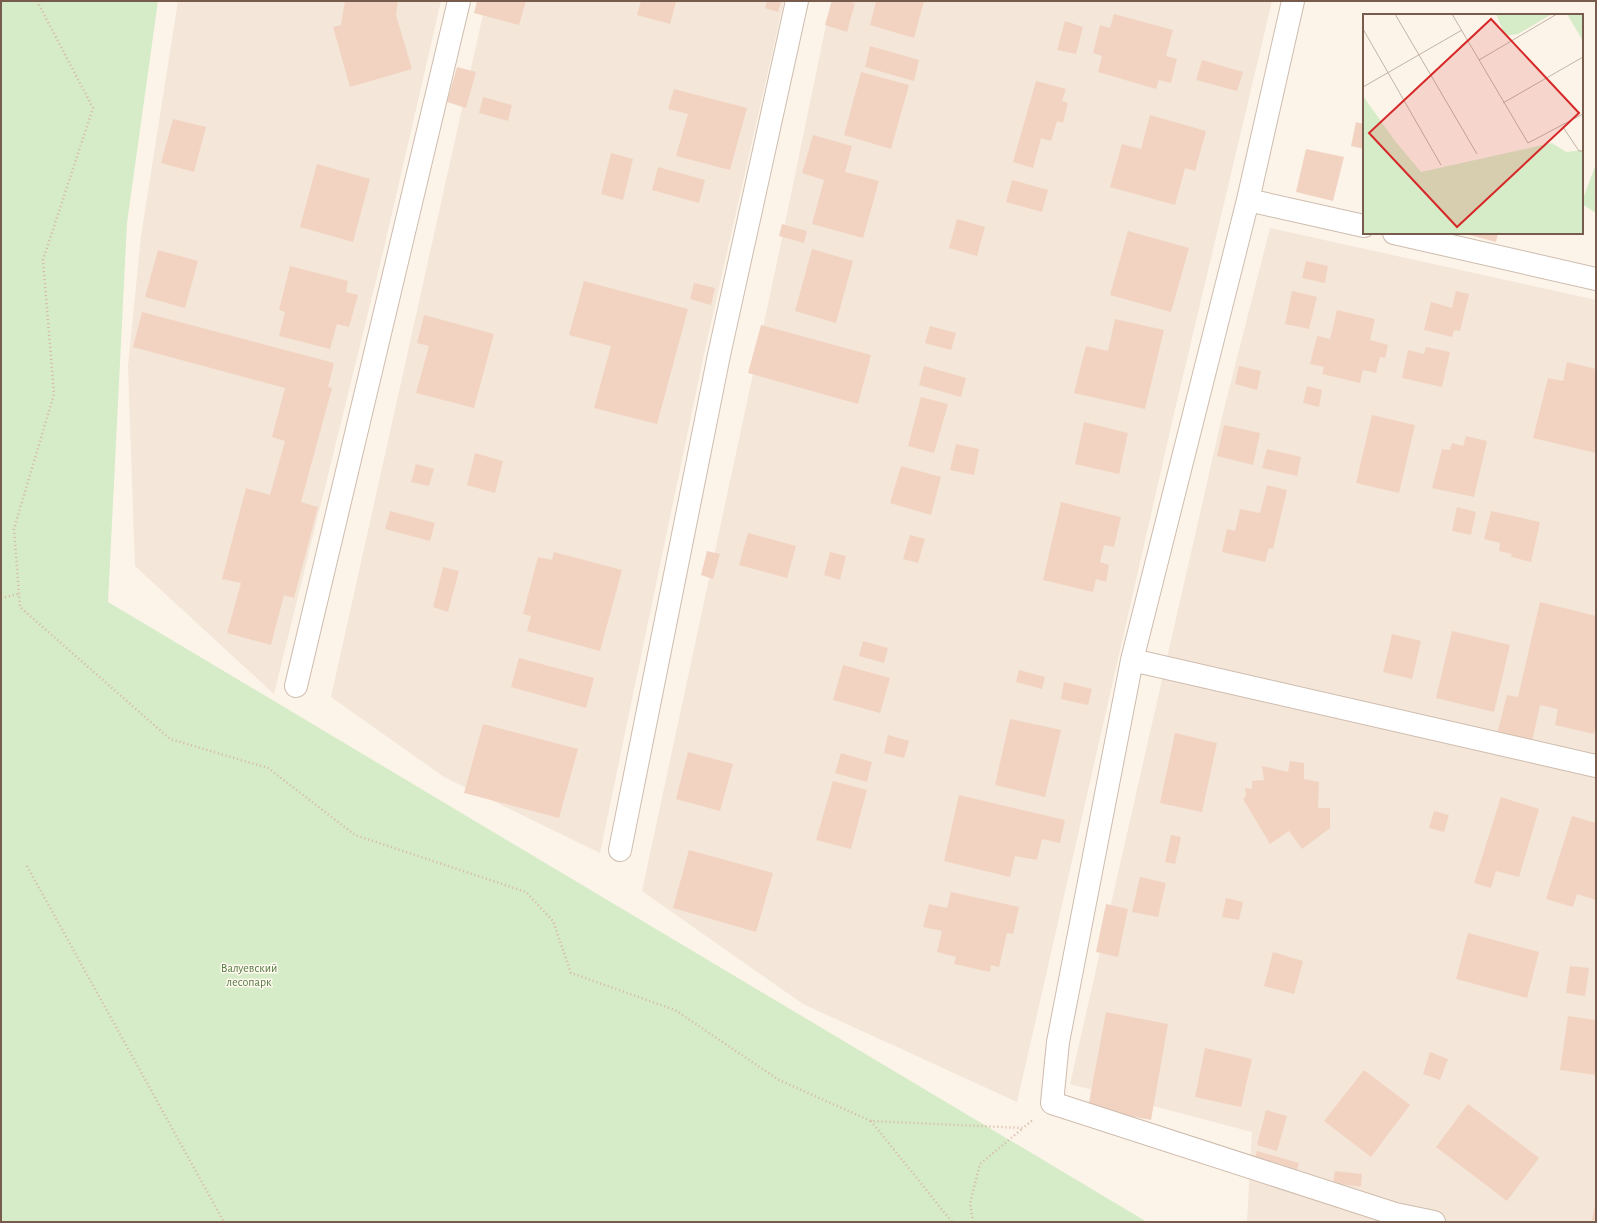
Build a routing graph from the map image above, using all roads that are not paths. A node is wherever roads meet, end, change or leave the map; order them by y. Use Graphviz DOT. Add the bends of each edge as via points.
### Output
graph roads {
  1 [pos="459,1"];
  2 [pos="798,1"];
  3 [pos="1293,1"];
  4 [pos="1248,200"];
  5 [pos="1363,226"];
  6 [pos="1398,234"];
  7 [pos="1596,279"];
  8 [pos="1132,660"];
  9 [pos="296,686"];
  10 [pos="1596,766"];
  11 [pos="620,850"];
  12 [pos="1394,1218"];
  13 [pos="1434,1222"];
  1 -- 9 [label="street"];
  2 -- 11 [label="street" via="719,355"];
  3 -- 4 [label="street"];
  4 -- 5 [label="street"];
  4 -- 8 [label="street"];
  6 -- 7 [label="street"];
  8 -- 10 [label="street"];
  8 -- 12 [label="street" via="1058,1042 1052,1103"];
  12 -- 13 [label="street"];
}
